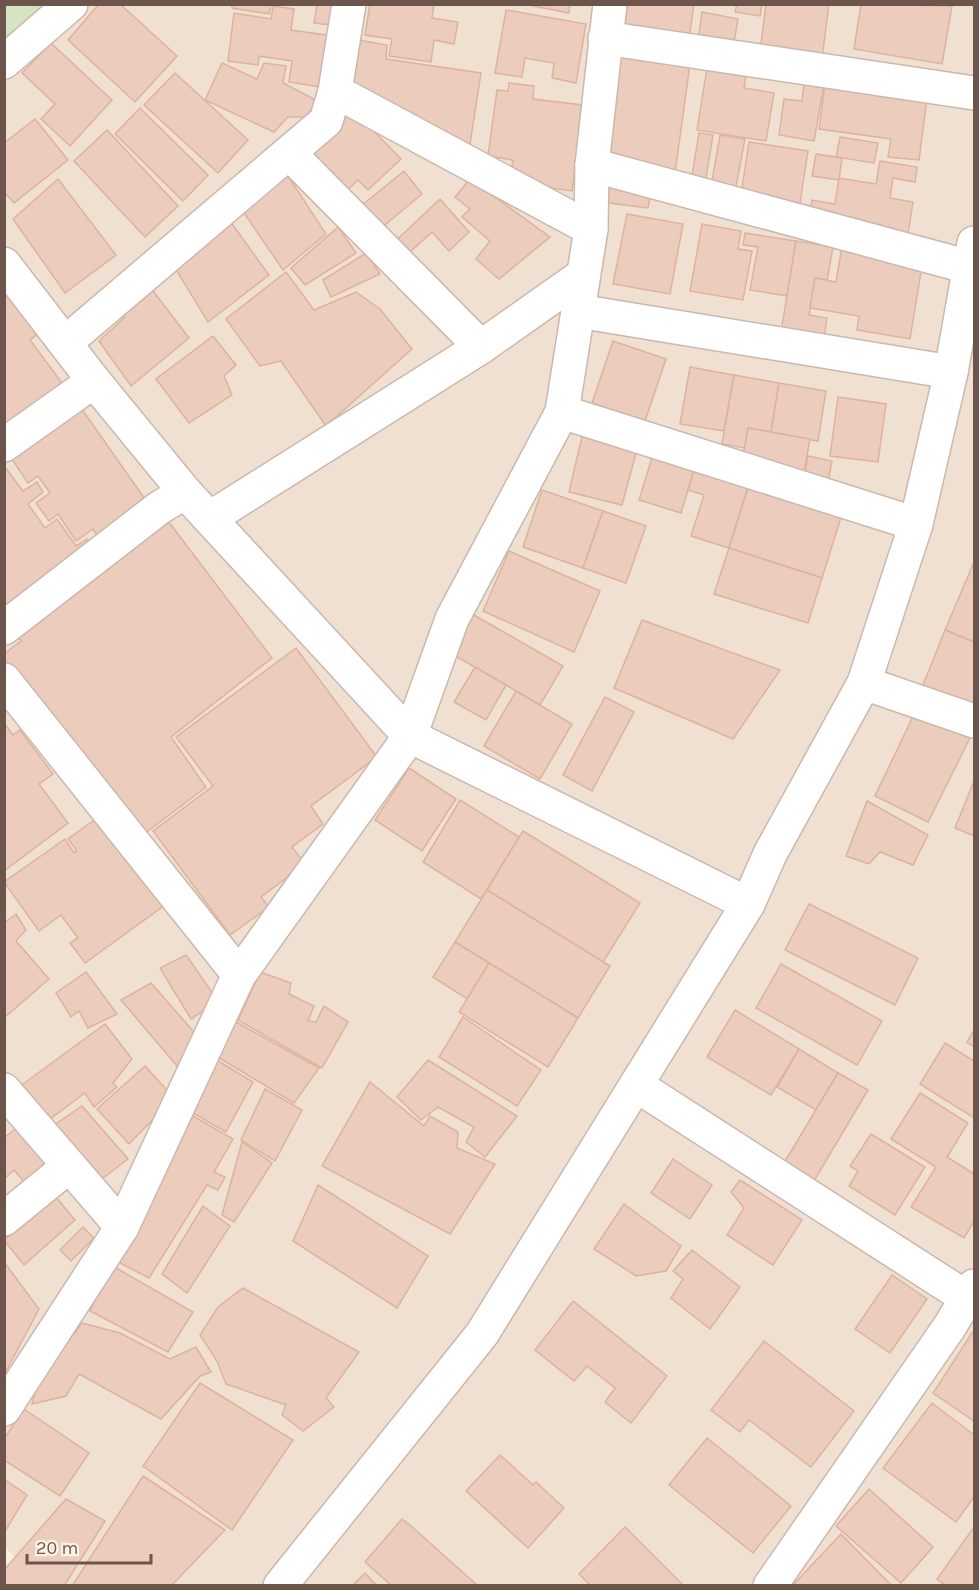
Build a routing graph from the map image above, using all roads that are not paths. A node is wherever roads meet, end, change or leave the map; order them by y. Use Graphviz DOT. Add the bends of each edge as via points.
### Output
graph roads {
  1 [pos="71,4"];
  2 [pos="349,4"];
  3 [pos="610,4"];
  4 [pos="605,38"];
  5 [pos="4,62"];
  6 [pos="334,91"];
  7 [pos="975,93"];
  8 [pos="289,153"];
  9 [pos="592,165"];
  10 [pos="591,229"];
  11 [pos="972,255"];
  12 [pos="4,264"];
  13 [pos="584,275"];
  14 [pos="578,311"];
  15 [pos="65,343"];
  16 [pos="481,347"];
  17 [pos="961,354"];
  18 [pos="94,381"];
  19 [pos="562,412"];
  20 [pos="4,446"];
  21 [pos="185,492"];
  22 [pos="210,518"];
  23 [pos="916,524"];
  24 [pos="4,628"];
  25 [pos="4,680"];
  26 [pos="864,683"];
  27 [pos="975,721"];
  28 [pos="410,736"];
  29 [pos="748,904"];
  30 [pos="239,975"];
  31 [pos="636,1085"];
  32 [pos="4,1090"];
  33 [pos="69,1166"];
  34 [pos="4,1219"];
  35 [pos="122,1227"];
  36 [pos="971,1292"];
  37 [pos="4,1409"];
  38 [pos="280,1586"];
  39 [pos="771,1586"];
  1 -- 5 [label="street"];
  2 -- 6 [label="street"];
  3 -- 4 [label="street"];
  4 -- 7 [label="street"];
  4 -- 9 [label="street"];
  6 -- 8 [label="street" via="326,121"];
  6 -- 10 [label="street"];
  8 -- 15 [label="street"];
  8 -- 16 [label="street"];
  9 -- 10 [label="street"];
  9 -- 11 [label="street"];
  10 -- 13 [label="street"];
  11 -- 17 [label="street"];
  12 -- 15 [label="street"];
  13 -- 14 [label="street"];
  13 -- 16 [label="street"];
  14 -- 17 [label="street"];
  14 -- 19 [label="street"];
  15 -- 18 [label="street"];
  16 -- 22 [label="street"];
  17 -- 23 [label="street"];
  18 -- 20 [label="street"];
  18 -- 21 [label="street"];
  19 -- 23 [label="street"];
  19 -- 28 [label="street" via="452,619"];
  21 -- 22 [label="street"];
  21 -- 24 [label="street" via="159,507"];
  22 -- 28 [label="street"];
  23 -- 26 [label="street"];
  25 -- 30 [label="street"];
  26 -- 27 [label="street"];
  26 -- 29 [label="street" via="770,854"];
  28 -- 29 [label="street"];
  28 -- 30 [label="street"];
  29 -- 31 [label="street"];
  30 -- 35 [label="street"];
  31 -- 36 [label="street"];
  31 -- 38 [label="street" via="482,1334"];
  32 -- 33 [label="street"];
  33 -- 34 [label="street"];
  33 -- 35 [label="street"];
  35 -- 37 [label="street"];
  36 -- 39 [label="street"];
}
